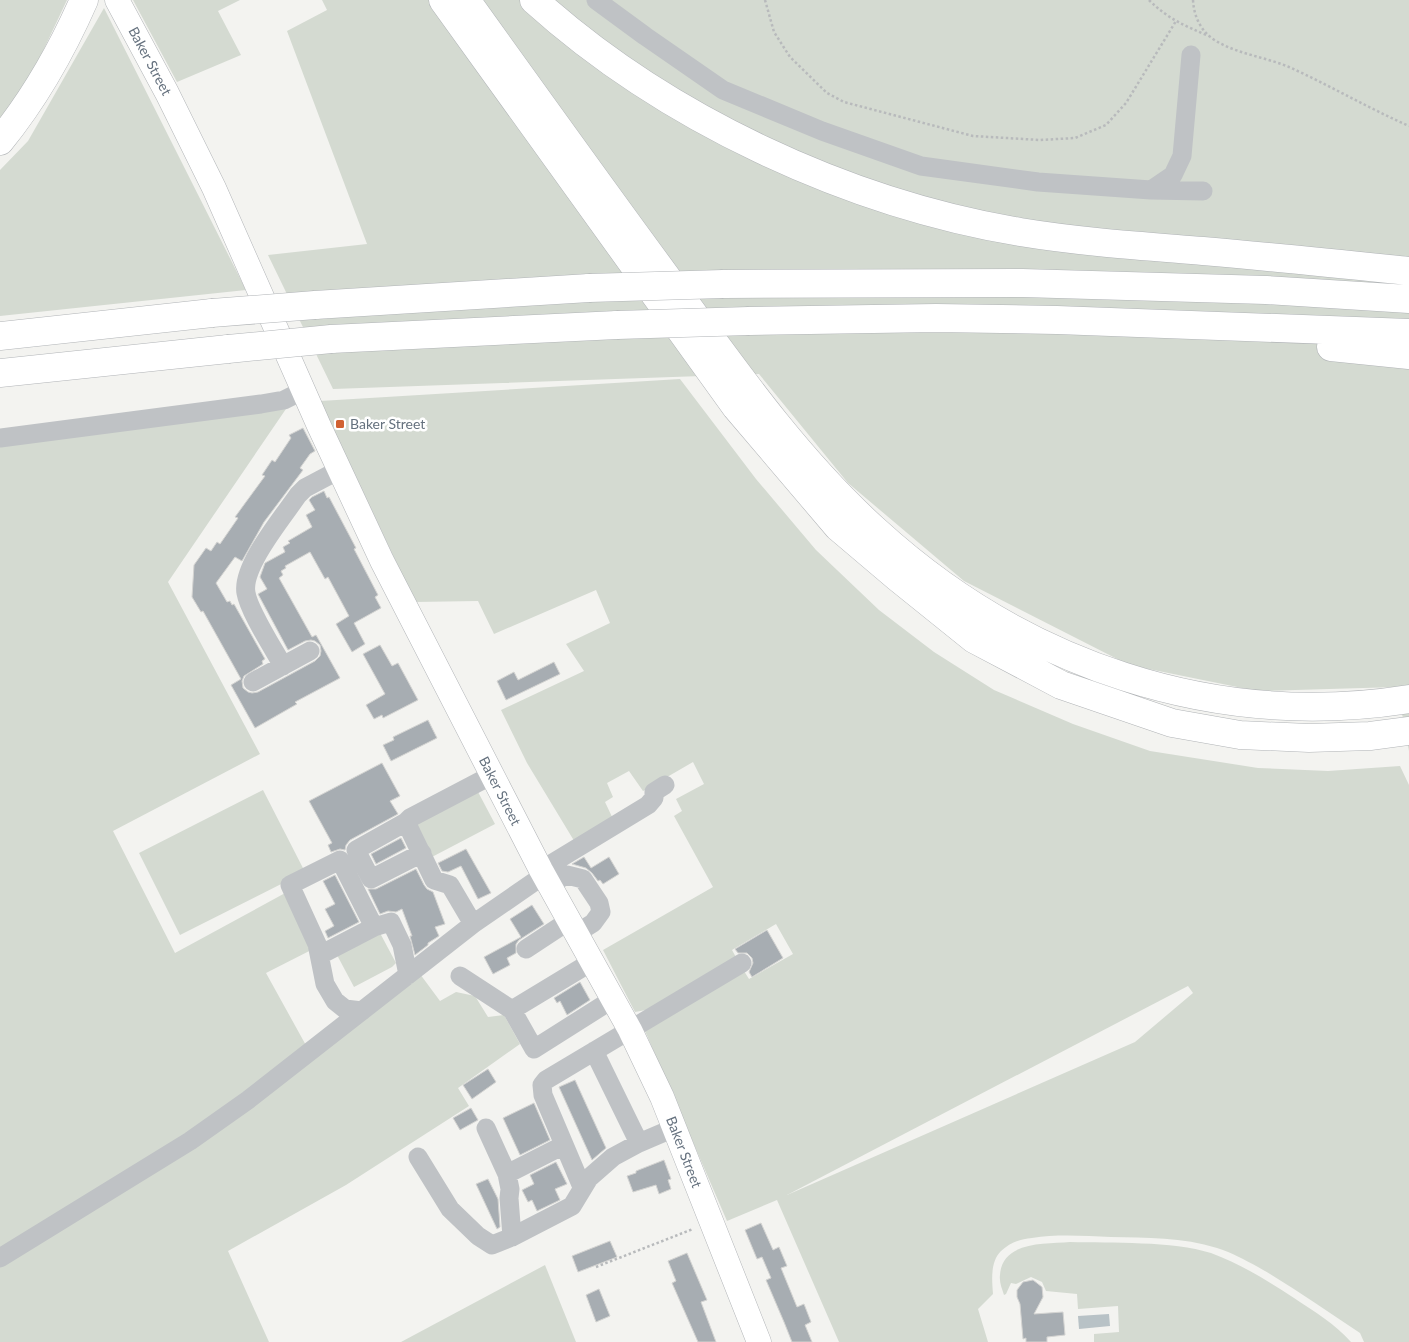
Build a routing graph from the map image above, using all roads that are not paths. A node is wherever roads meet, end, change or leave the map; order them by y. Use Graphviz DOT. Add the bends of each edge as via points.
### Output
graph roads {
  1 [pos="84,0"];
  2 [pos="117,0"];
  3 [pos="443,0"];
  4 [pos="466,0"];
  5 [pos="534,0"];
  6 [pos="596,0"];
  7 [pos="1191,55"];
  8 [pos="0,141"];
  9 [pos="1151,190"];
  10 [pos="1203,191"];
  11 [pos="1409,271"];
  12 [pos="1409,299"];
  13 [pos="1057,320"];
  14 [pos="1409,333"];
  15 [pos="0,336"];
  16 [pos="1409,355"];
  17 [pos="0,373"];
  18 [pos="304,390"];
  19 [pos="0,438"];
  20 [pos="339,470"];
  21 [pos="310,651"];
  22 [pos="283,666"];
  23 [pos="253,682"];
  24 [pos="1409,698"];
  25 [pos="1409,731"];
  26 [pos="492,775"];
  27 [pos="665,785"];
  28 [pos="406,822"];
  29 [pos="356,850"];
  30 [pos="422,853"];
  31 [pos="340,860"];
  32 [pos="544,876"];
  33 [pos="473,924"];
  34 [pos="573,926"];
  35 [pos="374,927"];
  36 [pos="526,949"];
  37 [pos="320,955"];
  38 [pos="593,961"];
  39 [pos="742,963"];
  40 [pos="408,975"];
  41 [pos="460,976"];
  42 [pos="613,999"];
  43 [pos="512,1010"];
  44 [pos="362,1011"];
  45 [pos="630,1030"];
  46 [pos="594,1051"];
  47 [pos="486,1128"];
  48 [pos="674,1128"];
  49 [pos="639,1143"];
  50 [pos="564,1145"];
  51 [pos="418,1157"];
  52 [pos="507,1174"];
  53 [pos="582,1187"];
  54 [pos="512,1237"];
  55 [pos="0,1258"];
  56 [pos="759,1342"];
  1 -- 8 [label="highway" via="54,62"];
  2 -- 18 [label="main road, Baker Street" via="214,188"];
  3 -- 25 [label="highway" via="736,407 838,527 974,639 1061,685 1172,723 1240,735 1309,738"];
  4 -- 24 [label="highway" via="730,364 785,433 876,531 947,588 989,616 1048,647 1131,680 1163,688 1227,701 1279,705 1331,706"];
  5 -- 11 [label="highway" via="615,64 694,114 768,153 891,200 974,223 1038,235 1115,245"];
  6 -- 9 [label="street" via="723,90 822,131 922,166 1038,182"];
  7 -- 9 [label="street" via="1182,156 1173,175"];
  9 -- 10 [label="street"];
  12 -- 15 [label="highway, bridge" via="1266,290 1022,283 723,284 589,288 315,305"];
  13 -- 14 [label="highway"];
  13 -- 16 [label="highway"];
  13 -- 17 [label="highway, bridge" via="749,321 331,339"];
  18 -- 19 [label="street" via="284,400 261,404"];
  18 -- 20 [label="main road, Baker Street"];
  20 -- 22 [label="street" via="298,495 252,563 247,579 250,606"];
  20 -- 26 [label="main road, Baker Street"];
  21 -- 22 [label="street"];
  22 -- 23 [label="street"];
  26 -- 28 [label="street"];
  26 -- 32 [label="main road, Baker Street"];
  27 -- 32 [label="street" via="654,792 654,798 648,805"];
  28 -- 29 [label="street"];
  28 -- 30 [label="street"];
  29 -- 30 [label="street" via="372,879"];
  29 -- 31 [label="street" via="341,856"];
  30 -- 33 [label="street" via="434,880 450,885"];
  31 -- 35 [label="street"];
  31 -- 37 [label="street" via="290,885"];
  32 -- 33 [label="street"];
  32 -- 34 [label="main road, Baker Street"];
  32 -- 34 [label="street" via="583,880 599,903 601,912 594,923"];
  33 -- 40 [label="street"];
  34 -- 36 [label="street"];
  34 -- 38 [label="main road, Baker Street"];
  35 -- 37 [label="street"];
  35 -- 40 [label="street" via="391,922 402,945"];
  37 -- 44 [label="street" via="325,984 334,1001 345,1009"];
  38 -- 42 [label="main road, Baker Street"];
  38 -- 43 [label="street"];
  39 -- 45 [label="street"];
  40 -- 44 [label="street"];
  41 -- 43 [label="street"];
  42 -- 43 [label="street" via="534,1049"];
  42 -- 45 [label="main road, Baker Street"];
  44 -- 55 [label="street" via="190,1141"];
  45 -- 46 [label="street"];
  45 -- 48 [label="main road, Baker Street"];
  46 -- 49 [label="street"];
  46 -- 50 [label="street" via="542,1085 543,1095"];
  47 -- 52 [label="street"];
  48 -- 49 [label="street"];
  48 -- 56 [label="main road, Baker Street"];
  49 -- 53 [label="street" via="613,1156"];
  50 -- 52 [label="street"];
  50 -- 53 [label="street"];
  51 -- 54 [label="street" via="450,1208 478,1236 492,1245"];
  52 -- 54 [label="street"];
  53 -- 54 [label="street" via="572,1206"];
}
